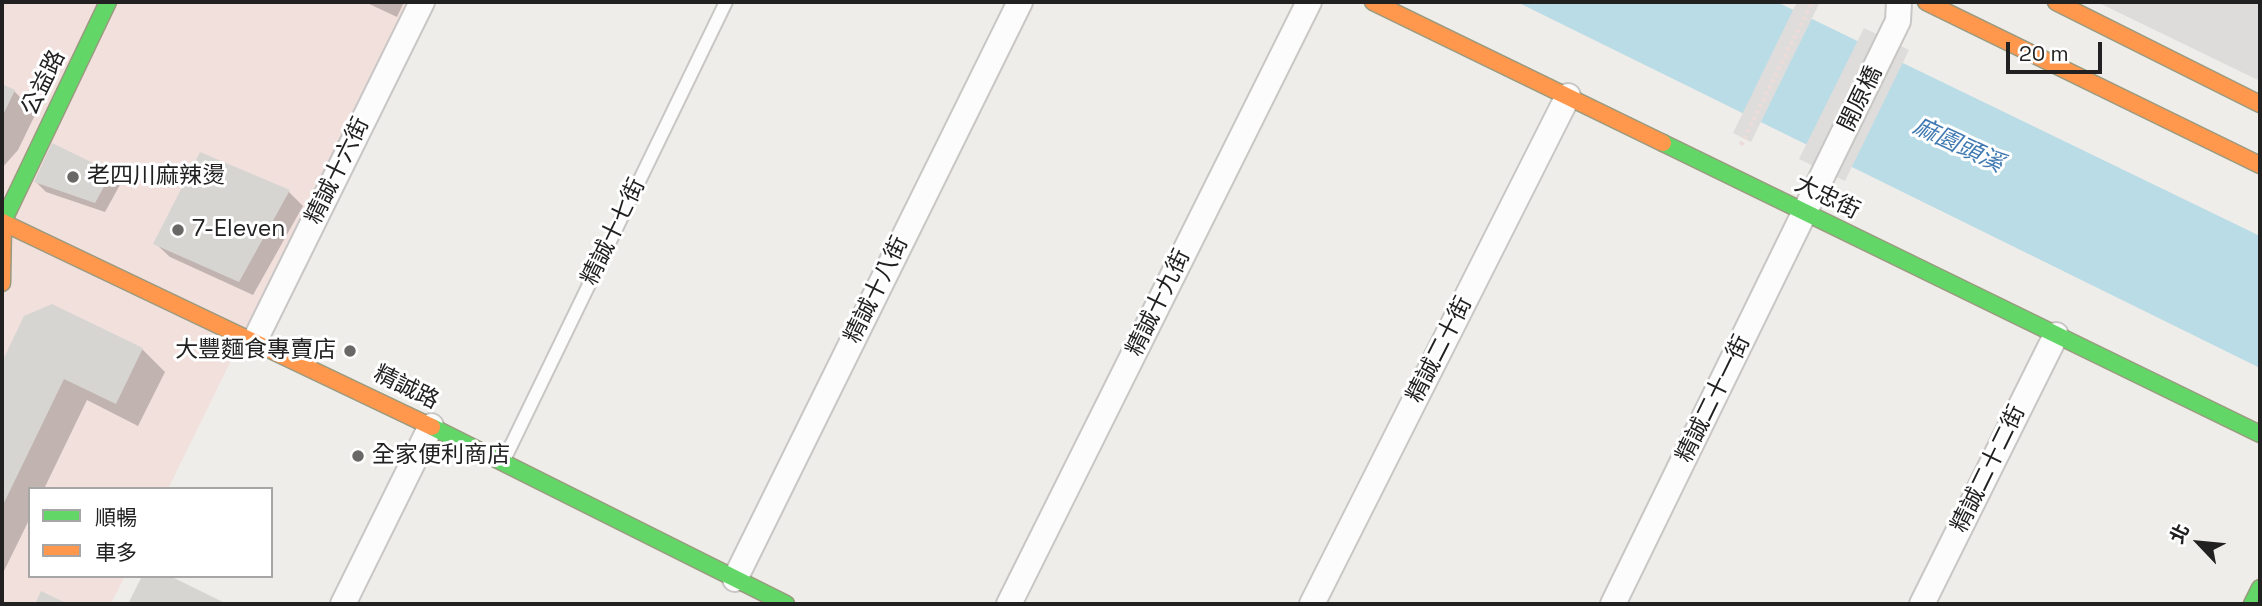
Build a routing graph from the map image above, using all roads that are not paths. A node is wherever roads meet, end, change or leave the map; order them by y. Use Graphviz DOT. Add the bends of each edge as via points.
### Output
graph roads {
  1 [pos="108,2"];
  2 [pos="422,2"];
  3 [pos="726,2"];
  4 [pos="1020,2"];
  5 [pos="1309,2"];
  6 [pos="1374,2"];
  7 [pos="1926,2"];
  8 [pos="2056,2"];
  9 [pos="1898,11"];
  10 [pos="1568,96"];
  11 [pos="2260,104"];
  12 [pos="2260,165"];
  13 [pos="1810,203"];
  14 [pos="2,223"];
  15 [pos="2,283"];
  16 [pos="2056,335"];
  17 [pos="255,340"];
  18 [pos="430,426"];
  19 [pos="2260,434"];
  20 [pos="503,462"];
  21 [pos="734,579"];
  22 [pos="2260,588"];
  23 [pos="343,604"];
  24 [pos="786,604"];
  25 [pos="1009,604"];
  26 [pos="1312,604"];
  27 [pos="1613,604"];
  28 [pos="1922,604"];
  29 [pos="2252,604"];
  1 -- 14 [label="street, 公益路"];
  2 -- 17 [label="street, 精誠十六街"];
  3 -- 20 [label="lane, 精誠十七街"];
  4 -- 21 [label="street, 精誠十八街"];
  5 -- 25 [label="street, 精誠十九街"];
  6 -- 10 [label="street, 大忠街"];
  7 -- 12 [label="street"];
  8 -- 11 [label="street"];
  9 -- 13 [label="street, 開原橋"];
  10 -- 13 [label="street, 大忠街"];
  10 -- 26 [label="street, 精誠二十街"];
  13 -- 16 [label="street, 大忠街"];
  13 -- 27 [label="street, 精誠二十一街"];
  14 -- 15 [label="street, 公益路"];
  14 -- 17 [label="street, 精誠路"];
  16 -- 19 [label="street, 大忠街"];
  16 -- 28 [label="street, 精誠二十二街"];
  17 -- 18 [label="street, 精誠路"];
  18 -- 20 [label="street, 精誠路"];
  18 -- 23 [label="street"];
  20 -- 21 [label="street, 精誠路"];
  21 -- 24 [label="street, 精誠路"];
  22 -- 29 [label="street"];
}
